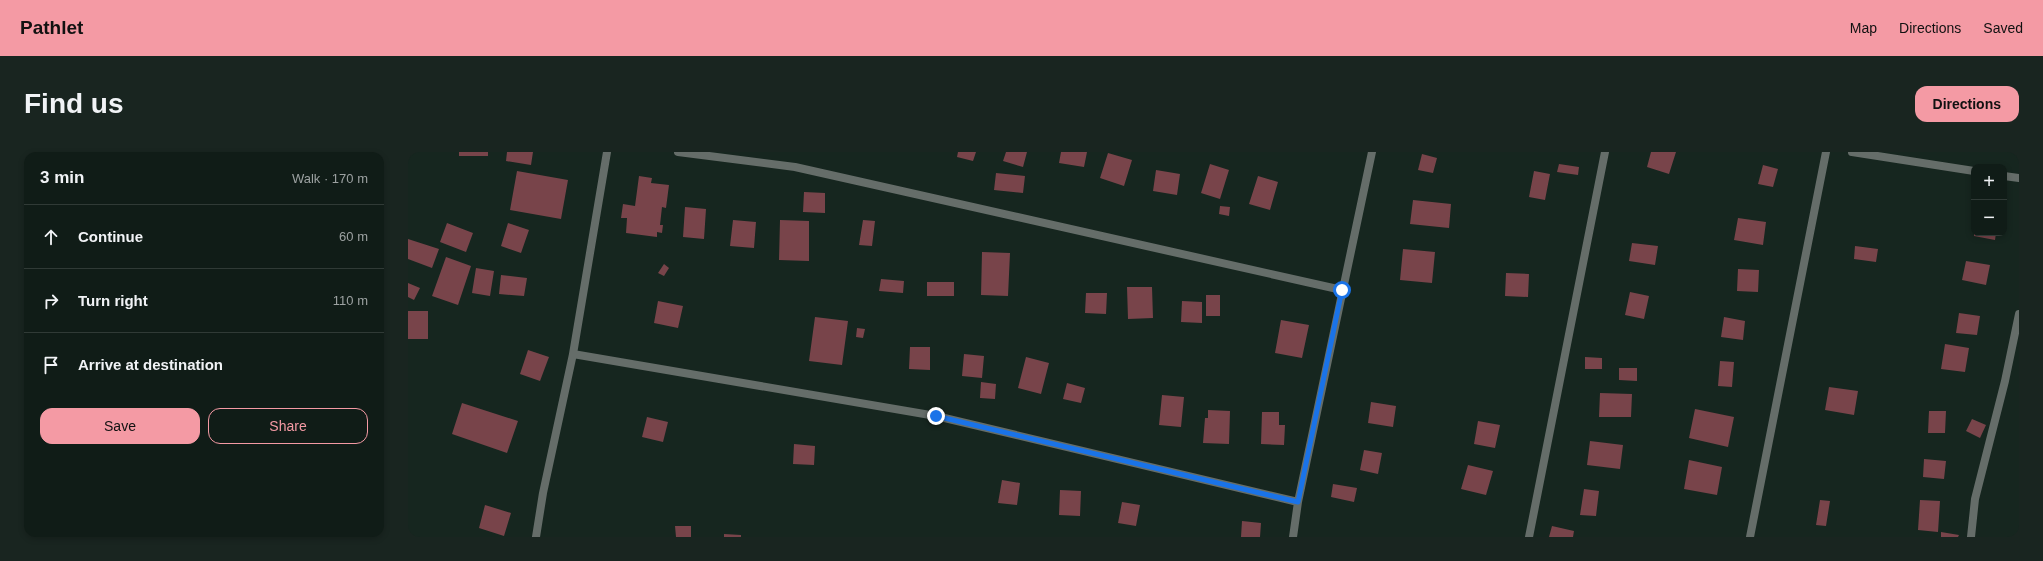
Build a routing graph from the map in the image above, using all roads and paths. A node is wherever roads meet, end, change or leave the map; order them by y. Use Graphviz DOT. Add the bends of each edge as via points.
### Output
graph roads {
  1 [pos="608,152"];
  2 [pos="678,152"];
  3 [pos="1372,152"];
  4 [pos="1605,152"];
  5 [pos="1826,152"];
  6 [pos="1852,152"];
  7 [pos="1971,171"];
  8 [pos="2007,176"];
  9 [pos="2019,178"];
  10 [pos="1342,290"];
  11 [pos="2019,314"];
  12 [pos="573,354"];
  13 [pos="1298,502"];
  14 [pos="536,537"];
  15 [pos="1293,537"];
  16 [pos="1529,537"];
  17 [pos="1750,537"];
  18 [pos="1971,537"];
  1 -- 12 [label="street"];
  2 -- 10 [label="street" via="795,167"];
  3 -- 10 [label="street"];
  4 -- 16 [label="street"];
  5 -- 17 [label="street"];
  6 -- 7 [label="street"];
  8 -- 9 [label="street"];
  10 -- 13 [label="street"];
  11 -- 18 [label="street" via="1975,499"];
  12 -- 13 [label="street" via="936,416"];
  12 -- 14 [label="street"];
  13 -- 15 [label="street"];
}
